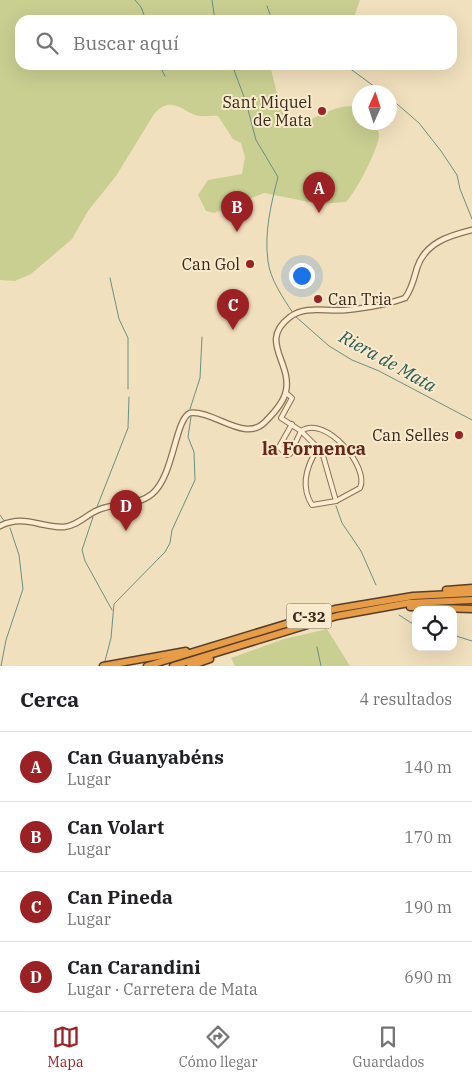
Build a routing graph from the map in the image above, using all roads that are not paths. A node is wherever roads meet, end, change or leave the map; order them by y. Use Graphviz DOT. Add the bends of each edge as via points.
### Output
graph roads {
  1 [pos="472,230"];
  2 [pos="286,393"];
  3 [pos="292,424"];
  4 [pos="302,431"];
  5 [pos="318,448"];
  6 [pos="336,500"];
  7 [pos="0,526"];
  8 [pos="472,588"];
  9 [pos="472,593"];
  10 [pos="413,596"];
  11 [pos="472,600"];
  12 [pos="472,609"];
  13 [pos="362,611"];
  14 [pos="271,634"];
  15 [pos="207,648"];
  16 [pos="103,666"];
  17 [pos="148,666"];
  18 [pos="173,666"];
  19 [pos="190,666"];
  1 -- 2 [label="street" via="445,238 428,249 420,259 405,298 367,308 307,310 289,318 275,333"];
  2 -- 3 [label="street" via="292,398 281,418"];
  2 -- 7 [label="street" via="266,421 254,429 198,413 187,414 182,419 164,480 141,501 101,509 66,527 30,521"];
  3 -- 4 [label="street"];
  3 -- 4 [label="street" via="279,447 286,455 290,454"];
  4 -- 5 [label="street"];
  4 -- 6 [label="street" via="313,427 322,429 352,456 362,486"];
  5 -- 6 [label="street" via="324,455"];
  5 -- 6 [label="street" via="308,464 306,491 312,505"];
  8 -- 10 [label="highway" via="419,592"];
  9 -- 10 [label="highway, C-32"];
  10 -- 15 [label="highway, C-32" via="316,614"];
  11 -- 13 [label="highway, C-32"];
  12 -- 13 [label="highway" via="426,607"];
  13 -- 14 [label="highway, C-32"];
  14 -- 18 [label="highway, C-32"];
  14 -- 19 [label="highway"];
  15 -- 16 [label="highway"];
  15 -- 17 [label="highway, C-32"];
}
